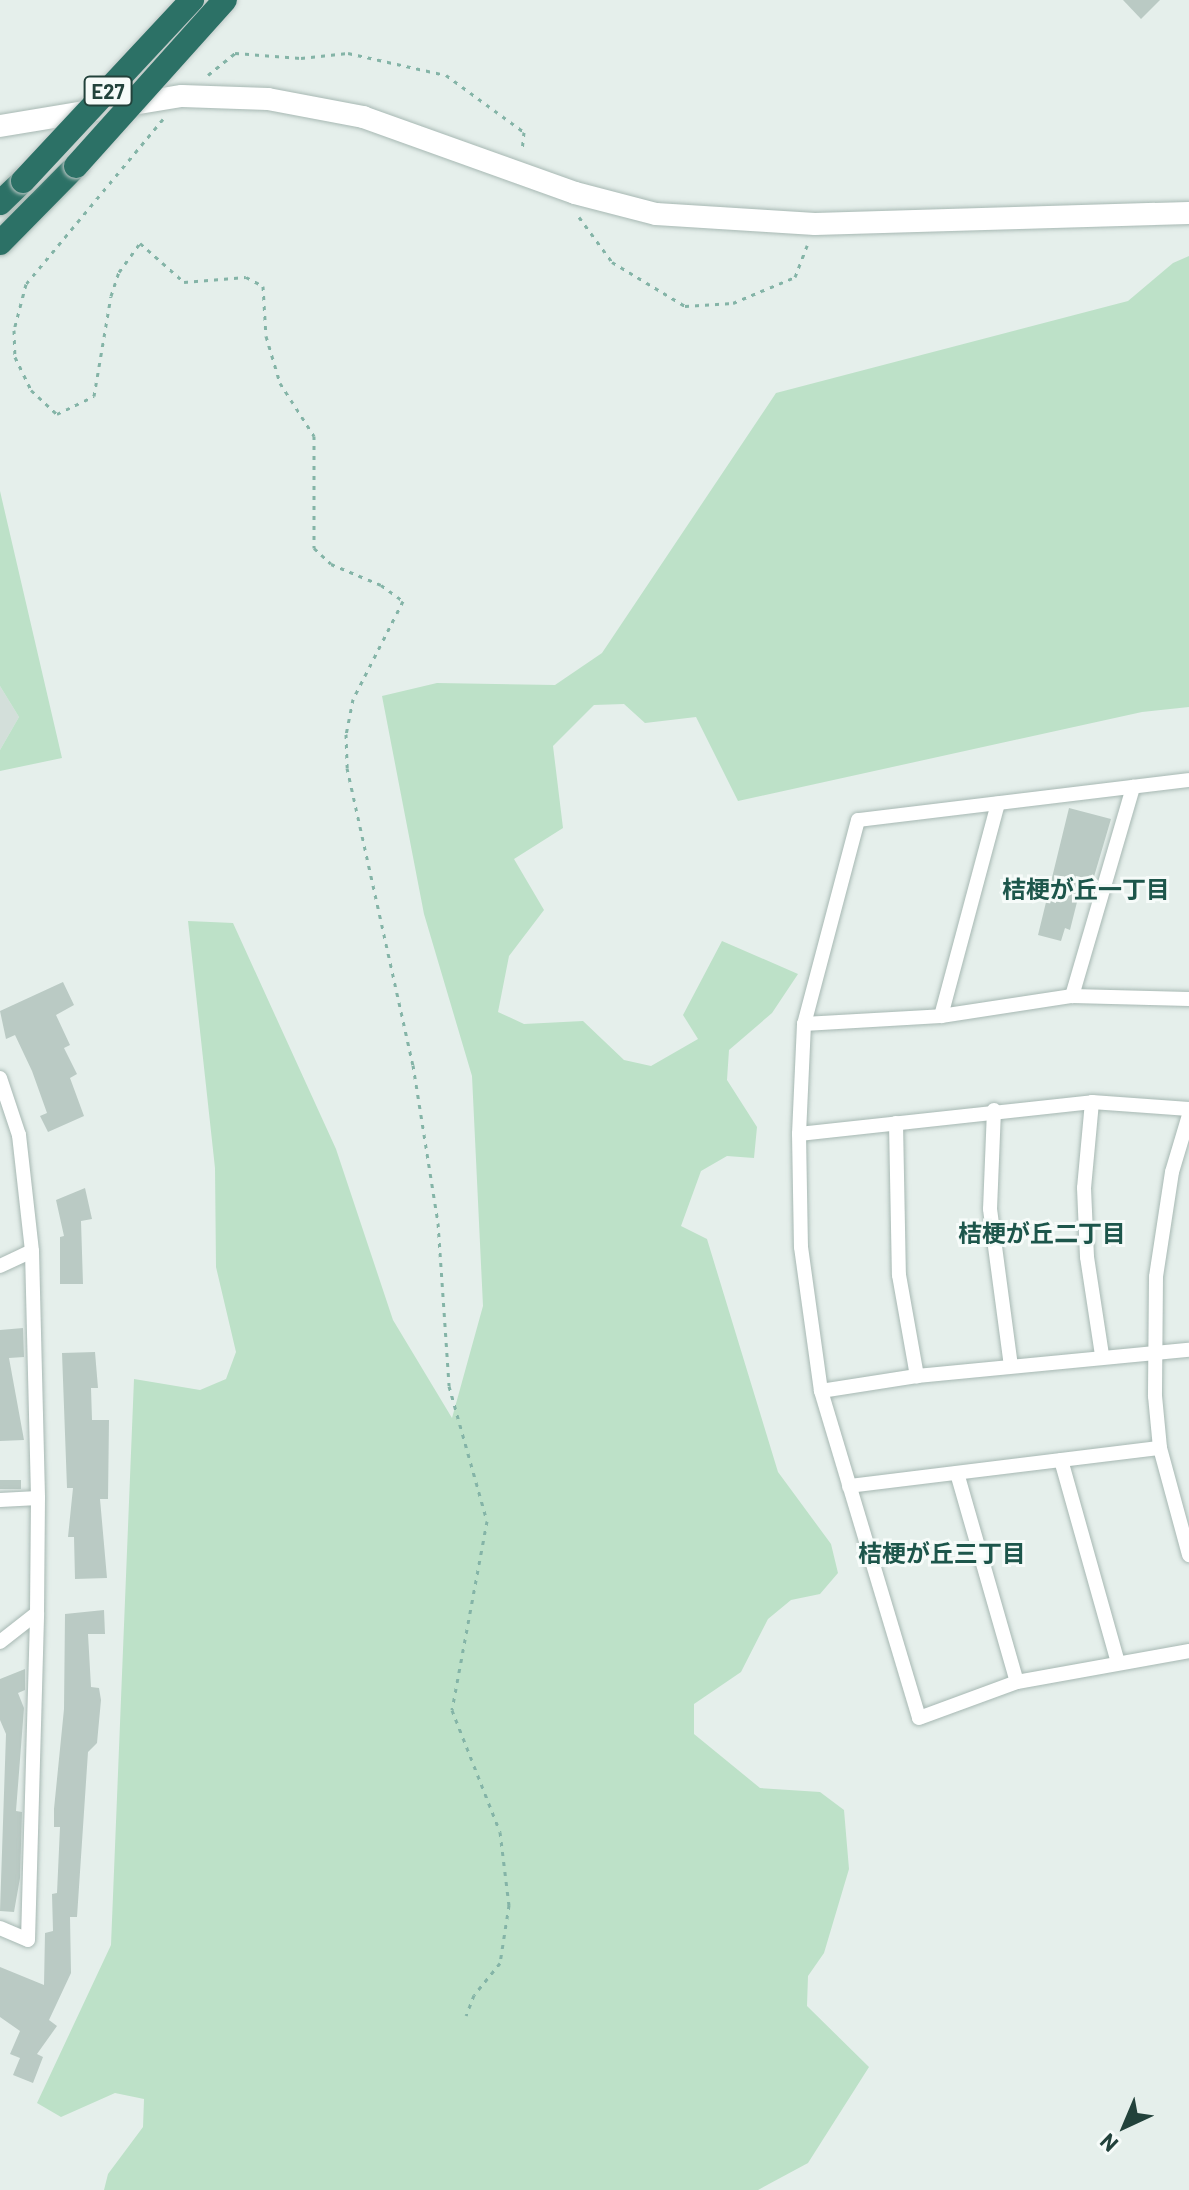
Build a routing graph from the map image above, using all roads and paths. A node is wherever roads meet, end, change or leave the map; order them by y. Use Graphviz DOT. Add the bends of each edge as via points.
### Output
graph roads {
  1 [pos="192,0"];
  2 [pos="225,0"];
  3 [pos="182,96"];
  4 [pos="0,126"];
  5 [pos="519,174"];
  6 [pos="575,193"];
  7 [pos="0,203"];
  8 [pos="1189,213"];
  9 [pos="815,224"];
  10 [pos="0,243"];
  11 [pos="1189,780"];
  12 [pos="1133,787"];
  13 [pos="998,803"];
  14 [pos="1072,996"];
  15 [pos="1189,999"];
  16 [pos="941,1016"];
  17 [pos="804,1024"];
  18 [pos="0,1078"];
  19 [pos="1092,1102"];
  20 [pos="1189,1109"];
  21 [pos="994,1110"];
  22 [pos="1189,1115"];
  23 [pos="896,1123"];
  24 [pos="799,1134"];
  25 [pos="32,1251"];
  26 [pos="0,1266"];
  27 [pos="1157,1349"];
  28 [pos="1189,1350"];
  29 [pos="1102,1355"];
  30 [pos="1011,1366"];
  31 [pos="917,1376"];
  32 [pos="821,1391"];
  33 [pos="1160,1448"];
  34 [pos="1061,1460"];
  35 [pos="957,1473"];
  36 [pos="849,1486"];
  37 [pos="38,1498"];
  38 [pos="0,1500"];
  39 [pos="1189,1555"];
  40 [pos="37,1613"];
  41 [pos="0,1642"];
  42 [pos="1189,1651"];
  43 [pos="1118,1663"];
  44 [pos="1017,1682"];
  45 [pos="0,1928"];
  46 [pos="466,2016"];
  1 -- 7 [label="highway, E27, bridge"];
  2 -- 10 [label="highway, E27, bridge"];
  3 -- 4 [label="street"];
  3 -- 5 [label="street" via="268,99 363,117"];
  3 -- 5 [label="path" via="235,53 301,58 348,53 446,75 524,132"];
  3 -- 46 [label="path" via="26,284 14,330 15,357 31,390 57,414 94,396 111,296 119,272 140,243 184,282 246,277 263,286 266,336 280,383 314,436 314,548 331,564 381,585 403,601 353,699 347,757 413,1065 438,1223 449,1386 487,1521 452,1710 500,1832 509,1905 500,1963 474,1995"];
  5 -- 6 [label="street"];
  6 -- 9 [label="street" via="656,214"];
  6 -- 9 [label="path" via="580,223 612,262 685,306 733,303 795,277"];
  8 -- 9 [label="street"];
  11 -- 12 [label="street"];
  12 -- 13 [label="street"];
  12 -- 14 [label="street"];
  13 -- 16 [label="street"];
  13 -- 17 [label="street" via="858,820"];
  14 -- 15 [label="street"];
  14 -- 16 [label="street"];
  16 -- 17 [label="street"];
  17 -- 24 [label="street"];
  18 -- 25 [label="street" via="19,1135"];
  19 -- 20 [label="street"];
  19 -- 21 [label="street"];
  19 -- 29 [label="street" via="1085,1216"];
  21 -- 23 [label="street"];
  21 -- 30 [label="street" via="991,1224"];
  22 -- 27 [label="street" via="1164,1214 1156,1277"];
  23 -- 24 [label="street"];
  23 -- 31 [label="street" via="899,1275"];
  24 -- 32 [label="street" via="801,1247"];
  25 -- 26 [label="street"];
  25 -- 37 [label="street"];
  27 -- 28 [label="street"];
  27 -- 29 [label="street"];
  27 -- 33 [label="street"];
  29 -- 30 [label="street"];
  30 -- 31 [label="street"];
  31 -- 32 [label="street"];
  32 -- 36 [label="street"];
  33 -- 34 [label="street"];
  33 -- 39 [label="street"];
  34 -- 35 [label="street"];
  34 -- 43 [label="street"];
  35 -- 36 [label="street"];
  35 -- 44 [label="street"];
  36 -- 44 [label="street" via="919,1718"];
  37 -- 38 [label="street"];
  37 -- 40 [label="street"];
  40 -- 41 [label="street"];
  40 -- 45 [label="street" via="28,1940"];
  42 -- 43 [label="street"];
  43 -- 44 [label="street"];
}
